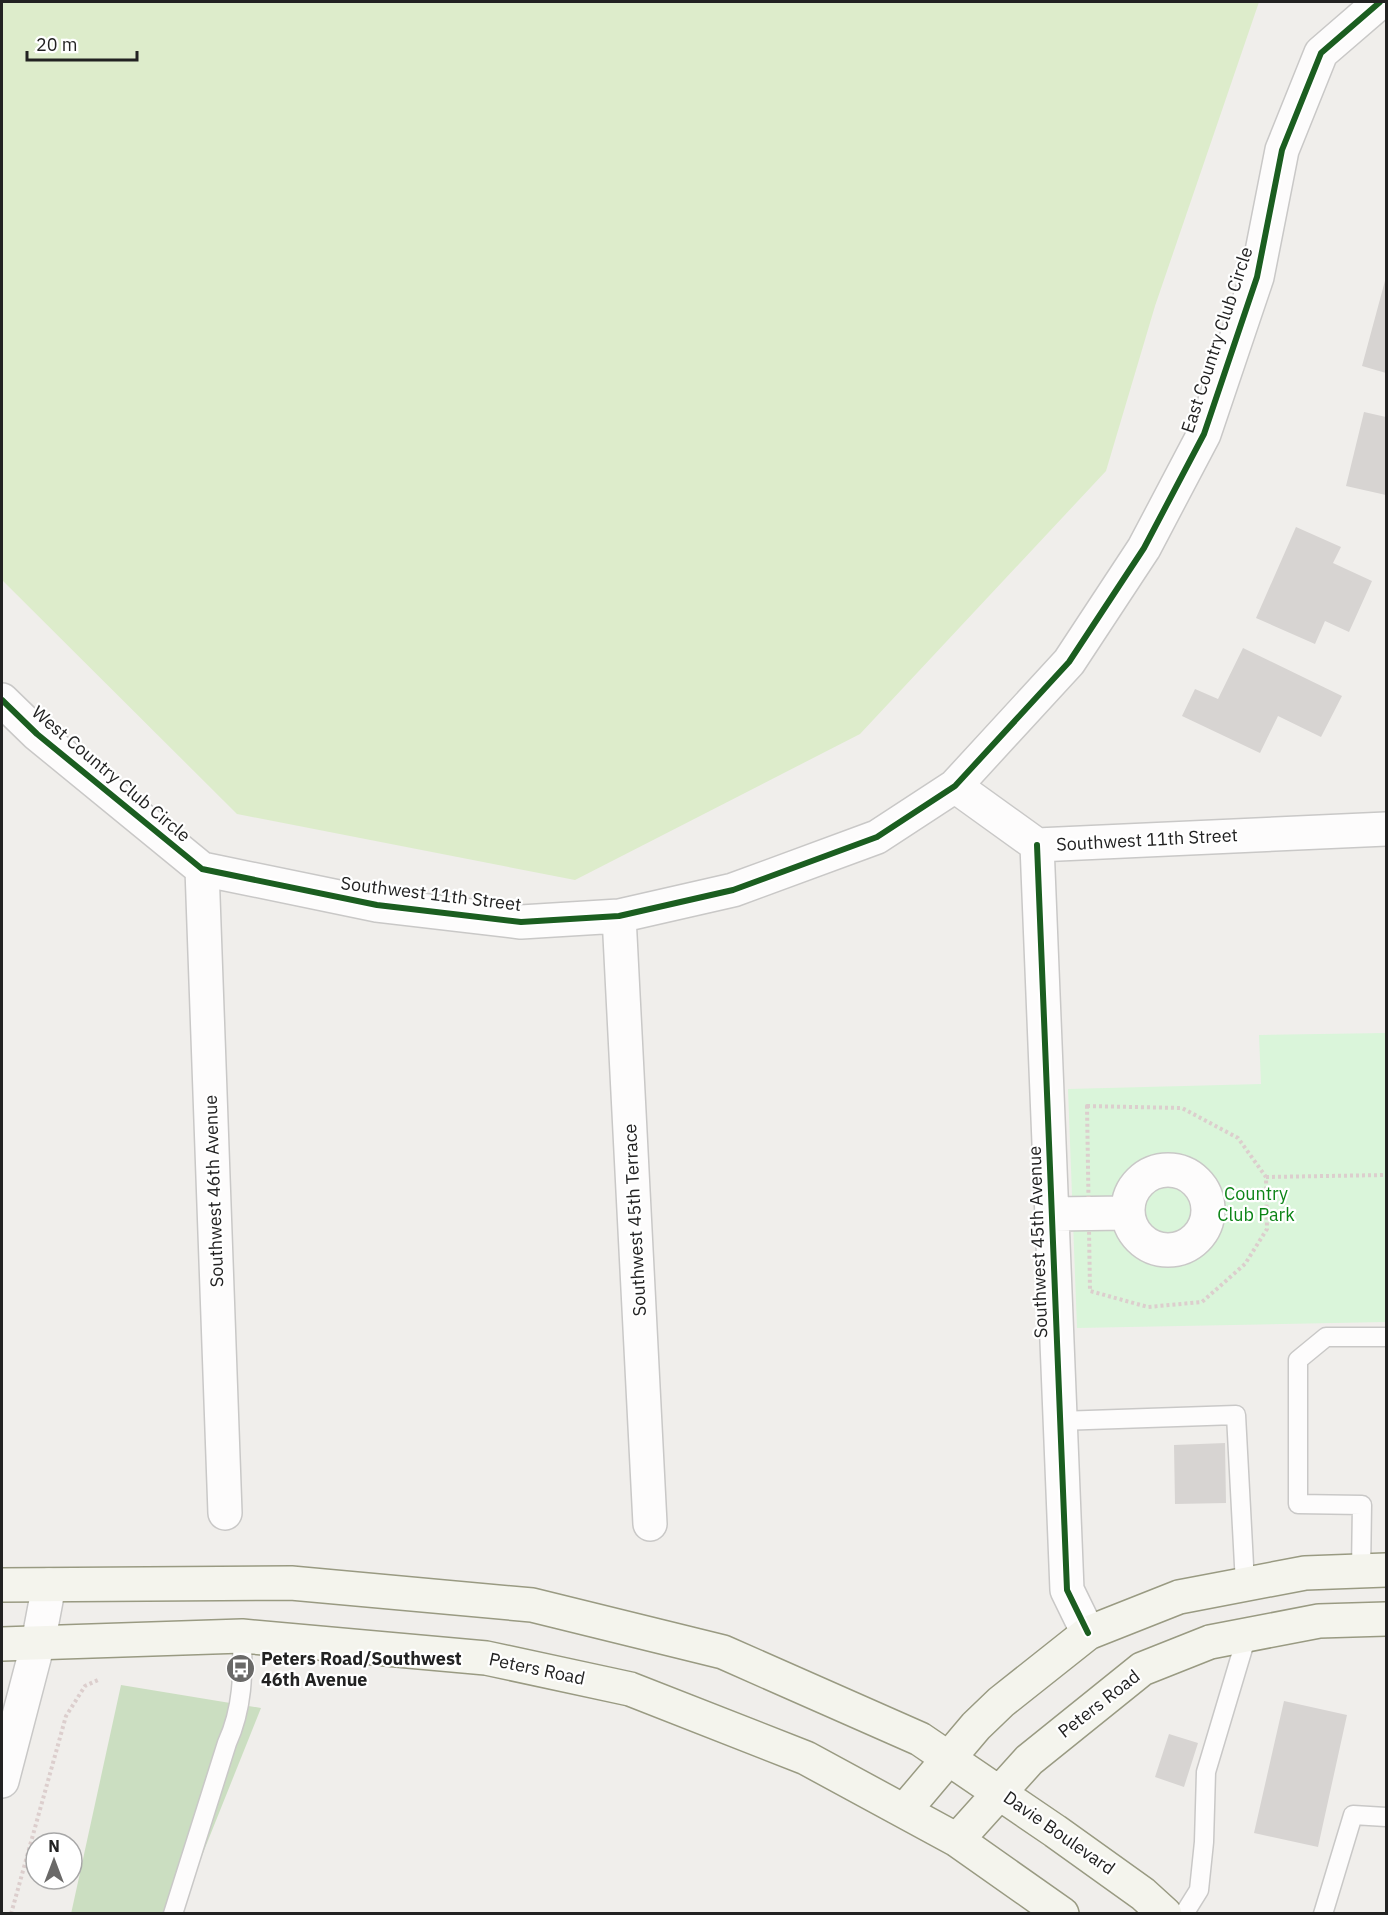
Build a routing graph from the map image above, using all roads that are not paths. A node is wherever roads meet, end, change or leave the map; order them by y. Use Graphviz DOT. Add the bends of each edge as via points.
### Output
graph roads {
  1 [pos="1380,2"];
  2 [pos="2,700"];
  3 [pos="955,786"];
  4 [pos="1386,829"];
  5 [pos="1037,846"];
  6 [pos="202,869"];
  7 [pos="619,916"];
  8 [pos="1127,1213"];
  9 [pos="1052,1214"];
  10 [pos="1386,1337"];
  11 [pos="1059,1421"];
  12 [pos="225,1513"];
  13 [pos="650,1524"];
  14 [pos="1374,1570"];
  15 [pos="1245,1584"];
  16 [pos="2,1585"];
  17 [pos="49,1585"];
  18 [pos="1386,1619"];
  19 [pos="1088,1633"];
  20 [pos="242,1635"];
  21 [pos="1247,1635"];
  22 [pos="38,1643"];
  23 [pos="2,1644"];
  24 [pos="950,1757"];
  25 [pos="2,1781"];
  26 [pos="1000,1792"];
  27 [pos="904,1811"];
  28 [pos="1386,1817"];
  29 [pos="957,1840"];
  30 [pos="173,1914"];
  31 [pos="1062,1914"];
  32 [pos="1165,1914"];
  33 [pos="1184,1914"];
  34 [pos="1323,1914"];
  1 -- 3 [label="street, East Country Club Circle" via="1321,53 1282,150 1257,277 1204,434 1144,548 1069,662"];
  2 -- 6 [label="street, West Country Club Circle" via="37,734"];
  3 -- 5 [label="street, Southwest 11th Street"];
  3 -- 7 [label="street, Southwest 11th Street" via="877,837 734,890"];
  4 -- 5 [label="street, Southwest 11th Street"];
  5 -- 9 [label="street, Southwest 45th Avenue"];
  6 -- 7 [label="street, Southwest 11th Street" via="377,905 521,922"];
  6 -- 12 [label="street, Southwest 46th Avenue"];
  7 -- 13 [label="street, Southwest 45th Terrace"];
  8 -- 9 [label="street"];
  9 -- 11 [label="street, Southwest 45th Avenue"];
  10 -- 14 [label="lane" via="1326,1337 1299,1360 1299,1504 1362,1505"];
  11 -- 15 [label="lane" via="1236,1415"];
  11 -- 19 [label="street, Southwest 45th Avenue" via="1066,1590"];
  14 -- 15 [label="main road" via="1305,1572"];
  15 -- 19 [label="main road" via="1179,1597"];
  16 -- 17 [label="main road"];
  17 -- 22 [label="street"];
  17 -- 24 [label="main road" via="291,1583 532,1605 723,1653 920,1738"];
  18 -- 21 [label="main road, Peters Road" via="1319,1621"];
  19 -- 24 [label="main road" via="1001,1702"];
  20 -- 22 [label="main road, Peters Road"];
  20 -- 27 [label="main road, Peters Road" via="486,1658 630,1689 806,1758"];
  20 -- 30 [label="lane" via="243,1689 237,1721"];
  21 -- 26 [label="main road, Peters Road" via="1210,1642 1142,1670 1029,1760"];
  21 -- 33 [label="lane" via="1206,1772 1200,1890"];
  22 -- 23 [label="main road, Peters Road"];
  22 -- 25 [label="street"];
  24 -- 26 [label="main road, Davie Boulevard"];
  24 -- 27 [label="main road"];
  26 -- 29 [label="main road, Peters Road"];
  26 -- 32 [label="main road, Davie Boulevard" via="1143,1894"];
  27 -- 29 [label="main road"];
  28 -- 34 [label="lane" via="1353,1815"];
  29 -- 31 [label="main road"];
}
